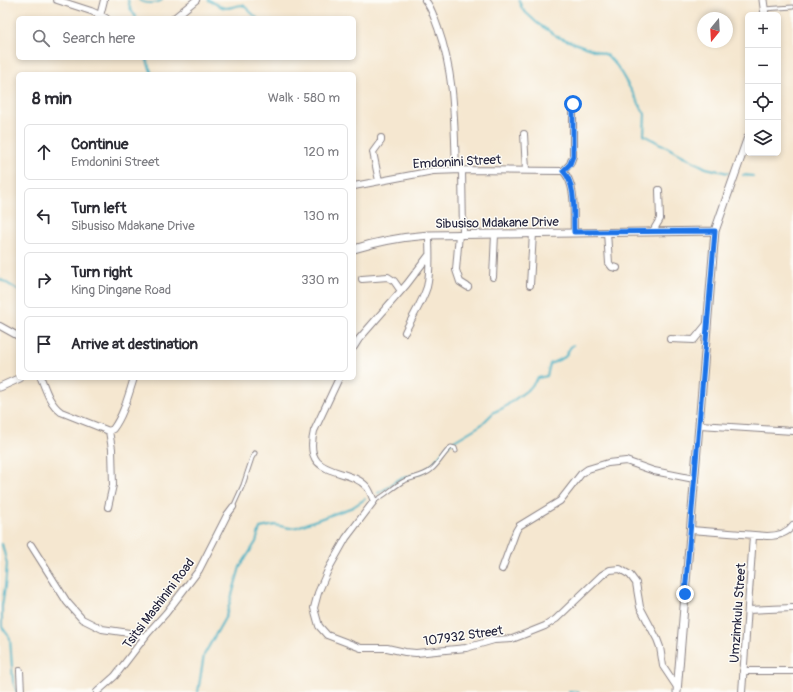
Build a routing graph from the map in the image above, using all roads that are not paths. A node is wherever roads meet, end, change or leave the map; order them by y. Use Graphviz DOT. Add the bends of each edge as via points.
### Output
graph roads {
  1 [pos="57,0"];
  2 [pos="104,0"];
  3 [pos="196,0"];
  4 [pos="425,0"];
  5 [pos="764,0"];
  6 [pos="793,7"];
  7 [pos="765,12"];
  8 [pos="101,16"];
  9 [pos="103,16"];
  10 [pos="176,16"];
  11 [pos="573,104"];
  12 [pos="524,134"];
  13 [pos="382,138"];
  14 [pos="745,146"];
  15 [pos="459,170"];
  16 [pos="526,170"];
  17 [pos="563,171"];
  18 [pos="379,181"];
  19 [pos="356,186"];
  20 [pos="658,190"];
  21 [pos="653,231"];
  22 [pos="715,231"];
  23 [pos="574,232"];
  24 [pos="607,232"];
  25 [pos="533,233"];
  26 [pos="461,234"];
  27 [pos="495,234"];
  28 [pos="429,235"];
  29 [pos="356,248"];
  30 [pos="430,255"];
  31 [pos="617,268"];
  32 [pos="493,277"];
  33 [pos="362,279"];
  34 [pos="530,285"];
  35 [pos="468,287"];
  36 [pos="401,291"];
  37 [pos="707,324"];
  38 [pos="0,326"];
  39 [pos="405,332"];
  40 [pos="16,335"];
  41 [pos="670,339"];
  42 [pos="356,344"];
  43 [pos="16,380"];
  44 [pos="41,380"];
  45 [pos="133,380"];
  46 [pos="337,380"];
  47 [pos="0,387"];
  48 [pos="700,425"];
  49 [pos="109,431"];
  50 [pos="793,431"];
  51 [pos="456,451"];
  52 [pos="255,453"];
  53 [pos="694,479"];
  54 [pos="374,501"];
  55 [pos="108,507"];
  56 [pos="233,507"];
  57 [pos="793,525"];
  58 [pos="690,530"];
  59 [pos="753,536"];
  60 [pos="31,545"];
  61 [pos="502,569"];
  62 [pos="793,608"];
  63 [pos="748,610"];
  64 [pos="145,637"];
  65 [pos="20,671"];
  66 [pos="743,671"];
  67 [pos="793,671"];
  68 [pos="677,689"];
  69 [pos="21,692"];
  70 [pos="97,692"];
  71 [pos="742,692"];
  1 -- 8 [label="street"];
  2 -- 9 [label="street"];
  3 -- 10 [label="street"];
  4 -- 15 [label="street" via="441,37 451,80"];
  5 -- 7 [label="street"];
  6 -- 7 [label="lane"];
  11 -- 17 [label="street" via="573,156"];
  12 -- 16 [label="street"];
  13 -- 18 [label="street" via="373,152"];
  14 -- 22 [label="street"];
  15 -- 16 [label="street, Emdonini Street"];
  15 -- 18 [label="street, Emdonini Street" via="418,173"];
  15 -- 26 [label="street"];
  16 -- 17 [label="street, Emdonini Street"];
  17 -- 23 [label="street" via="570,179 572,189"];
  18 -- 19 [label="street, Emdonini Street"];
  20 -- 21 [label="street" via="660,220"];
  21 -- 22 [label="street, Sibusiso Mdakane Drive"];
  21 -- 24 [label="street, Sibusiso Mdakane Drive"];
  22 -- 37 [label="street"];
  23 -- 24 [label="street, Sibusiso Mdakane Drive"];
  23 -- 25 [label="street, Sibusiso Mdakane Drive"];
  24 -- 31 [label="street" via="609,263"];
  25 -- 27 [label="street, Sibusiso Mdakane Drive"];
  25 -- 34 [label="street"];
  26 -- 27 [label="street, Sibusiso Mdakane Drive"];
  26 -- 28 [label="street, Sibusiso Mdakane Drive"];
  26 -- 35 [label="street" via="456,270 460,282"];
  27 -- 32 [label="street"];
  28 -- 29 [label="street, Sibusiso Mdakane Drive" via="378,242"];
  28 -- 30 [label="street"];
  30 -- 36 [label="street"];
  30 -- 39 [label="street" via="425,292"];
  33 -- 36 [label="street" via="391,278"];
  36 -- 42 [label="street"];
  37 -- 41 [label="street" via="694,340"];
  37 -- 48 [label="street"];
  38 -- 40 [label="street"];
  43 -- 47 [label="street"];
  44 -- 49 [label="street" via="56,409"];
  45 -- 49 [label="street" via="123,411 113,429"];
  46 -- 54 [label="street" via="314,431 313,453 320,464 328,469 363,483"];
  48 -- 50 [label="street"];
  48 -- 53 [label="street"];
  49 -- 55 [label="street" via="113,485"];
  51 -- 54 [label="lane" via="451,447 433,469 412,477"];
  52 -- 56 [label="lane, Tsitsi Mashinini Road"];
  53 -- 58 [label="street"];
  53 -- 61 [label="street" via="654,471 626,461 588,469 560,501 519,526"];
  54 -- 68 [label="street, 107932 Street" via="346,538 318,592 315,612 319,626 327,635 366,648 387,648 416,653 512,639 551,623 602,575 620,568 636,583 640,607 657,639 663,666"];
  56 -- 64 [label="street, Tsitsi Mashinini Road" via="198,570"];
  57 -- 59 [label="street" via="776,536"];
  58 -- 59 [label="street"];
  58 -- 68 [label="street"];
  59 -- 63 [label="street, Umzimkulu Street"];
  60 -- 64 [label="street" via="67,602 82,620 102,629"];
  62 -- 63 [label="street"];
  63 -- 66 [label="street, Umzimkulu Street"];
  64 -- 70 [label="street, Tsitsi Mashinini Road" via="115,676"];
  65 -- 69 [label="street"];
  66 -- 67 [label="street"];
  66 -- 71 [label="street, Umzimkulu Street"];
}
